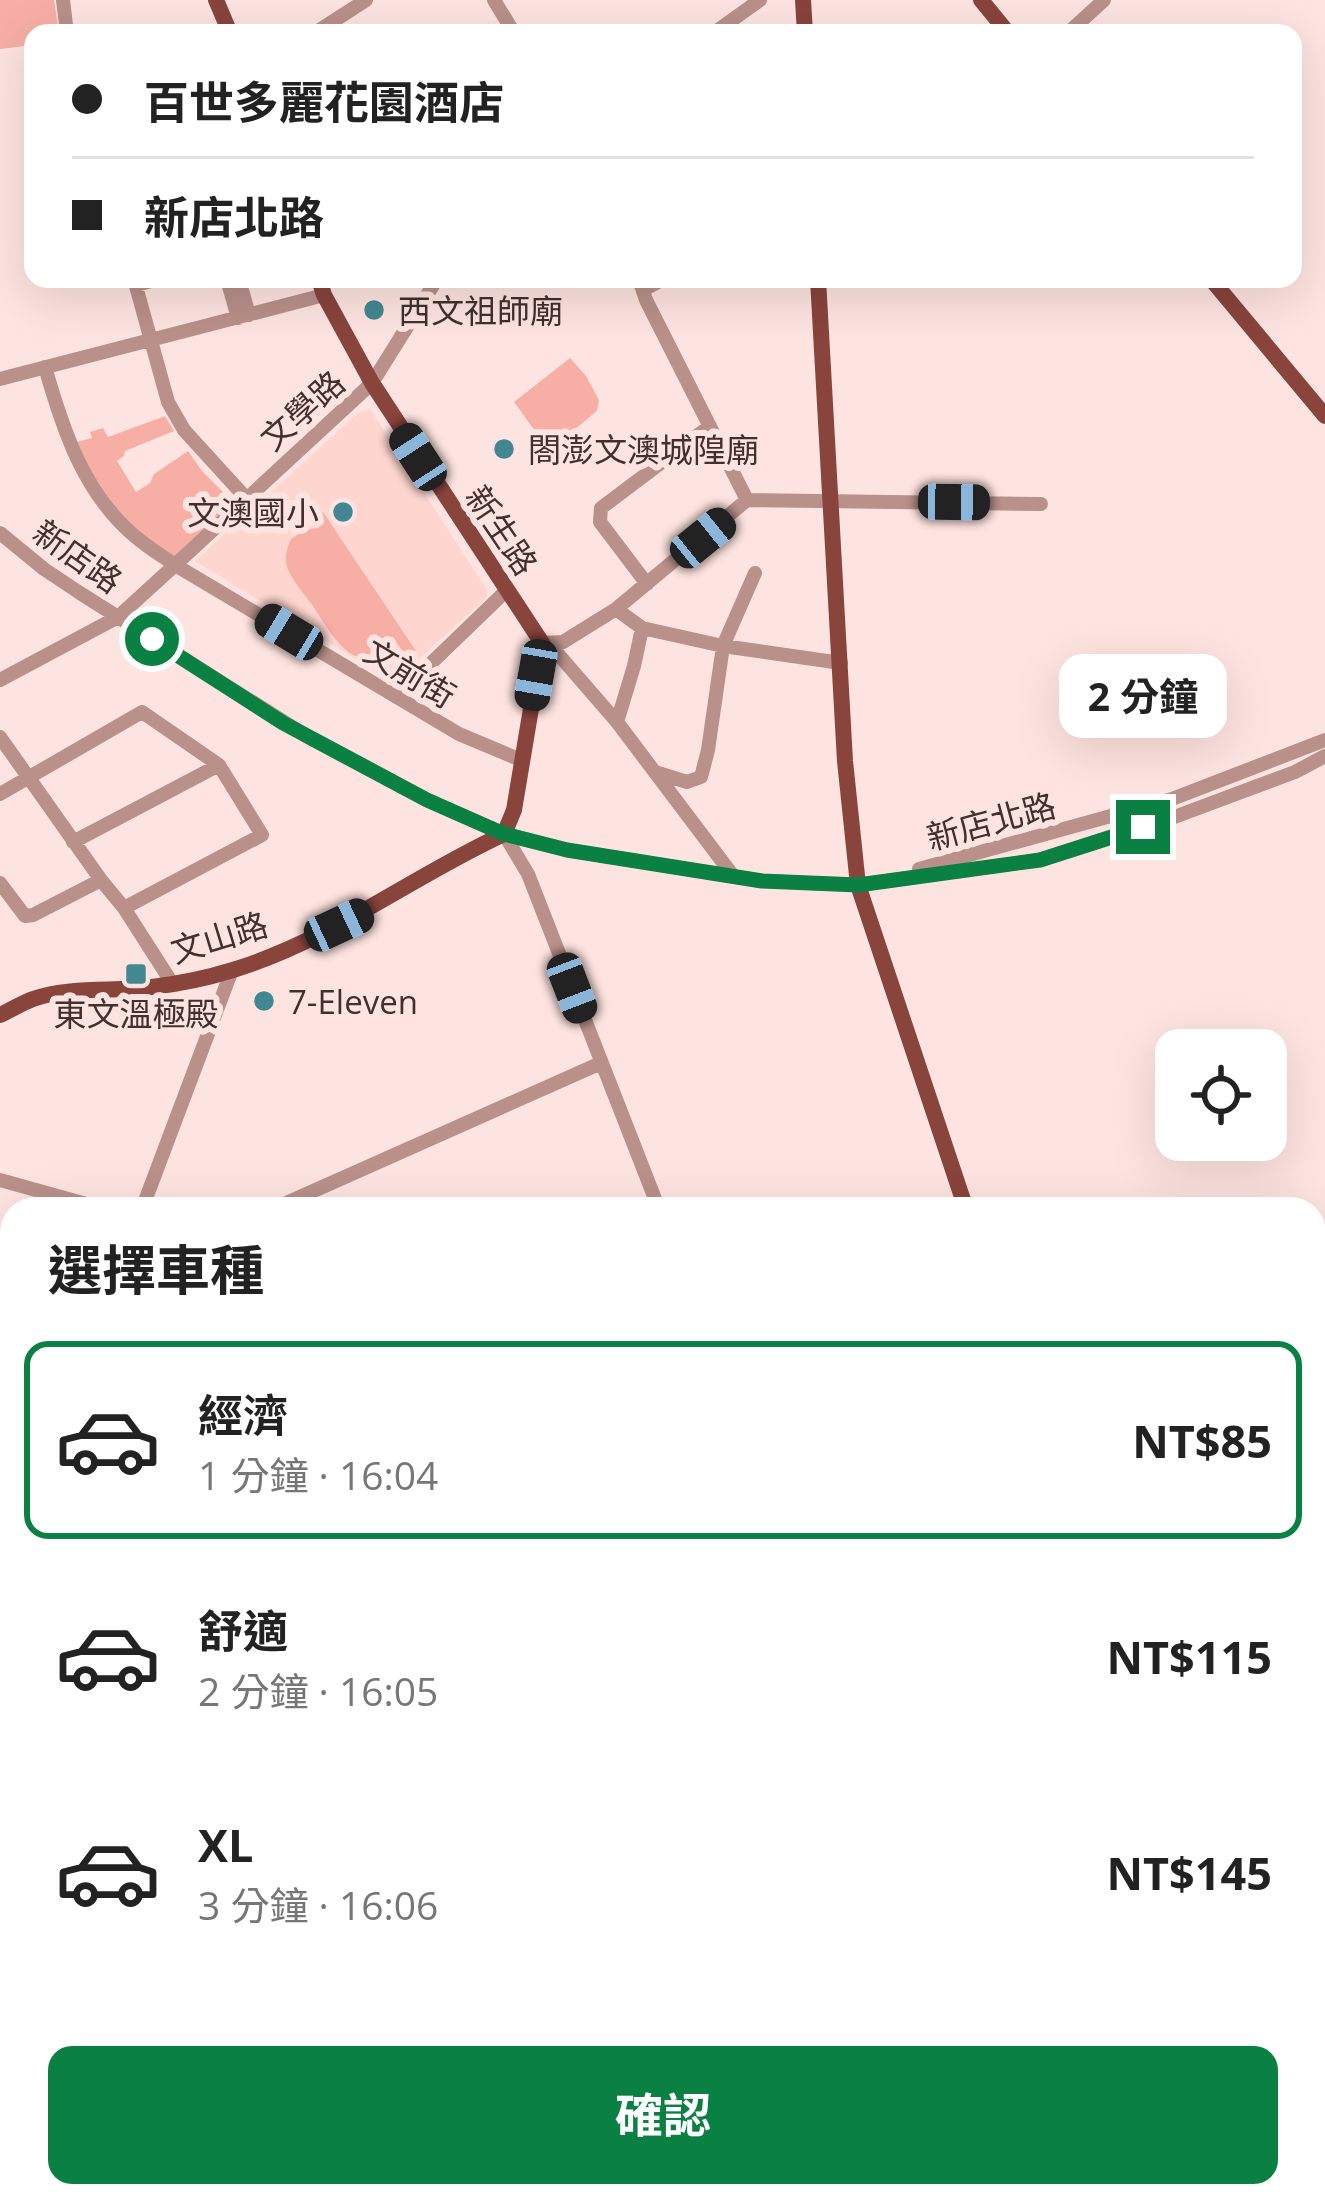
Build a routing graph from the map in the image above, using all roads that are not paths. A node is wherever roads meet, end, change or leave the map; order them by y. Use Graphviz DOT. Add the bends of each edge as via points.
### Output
graph roads {
  1 [pos="366,0"];
  2 [pos="760,0"];
  3 [pos="981,0"];
  4 [pos="1104,0"];
  5 [pos="330,24"];
  6 [pos="727,24"];
  7 [pos="1001,24"];
  8 [pos="1078,24"];
  9 [pos="137,288"];
  10 [pos="231,288"];
  11 [pos="240,288"];
  12 [pos="318,288"];
  13 [pos="322,288"];
  14 [pos="431,288"];
  15 [pos="642,288"];
  16 [pos="818,288"];
  17 [pos="1218,288"];
  18 [pos="244,317"];
  19 [pos="152,342"];
  20 [pos="45,368"];
  21 [pos="0,379"];
  22 [pos="371,383"];
  23 [pos="1325,416"];
  24 [pos="710,426"];
  25 [pos="246,498"];
  26 [pos="829,499"];
  27 [pos="747,500"];
  28 [pos="1041,504"];
  29 [pos="0,533"];
  30 [pos="175,565"];
  31 [pos="755,573"];
  32 [pos="647,584"];
  33 [pos="507,590"];
  34 [pos="616,609"];
  35 [pos="118,617"];
  36 [pos="642,628"];
  37 [pos="542,643"];
  38 [pos="723,646"];
  39 [pos="841,663"];
  40 [pos="0,680"];
  41 [pos="396,697"];
  42 [pos="617,722"];
  43 [pos="0,736"];
  44 [pos="1325,740"];
  45 [pos="1325,756"];
  46 [pos="521,760"];
  47 [pos="219,765"];
  48 [pos="656,772"];
  49 [pos="31,778"];
  50 [pos="0,794"];
  51 [pos="504,834"];
  52 [pos="73,842"];
  53 [pos="734,877"];
  54 [pos="101,880"];
  55 [pos="0,884"];
  56 [pos="858,885"];
  57 [pos="124,908"];
  58 [pos="232,970"];
  59 [pos="172,983"];
  60 [pos="0,1015"];
  61 [pos="601,1063"];
  62 [pos="0,1180"];
  63 [pos="61,1197"];
  64 [pos="147,1197"];
  65 [pos="300,1197"];
  66 [pos="654,1197"];
  67 [pos="962,1197"];
  1 -- 5 [label="street"];
  2 -- 6 [label="street"];
  3 -- 7 [label="main road"];
  4 -- 8 [label="street"];
  9 -- 19 [label="street"];
  10 -- 18 [label="street"];
  11 -- 18 [label="street"];
  12 -- 18 [label="street"];
  13 -- 22 [label="main road, 新生路"];
  14 -- 22 [label="street, 文學路"];
  15 -- 24 [label="street"];
  16 -- 26 [label="main road"];
  17 -- 23 [label="main road"];
  18 -- 19 [label="street"];
  19 -- 20 [label="street"];
  19 -- 25 [label="street" via="184,430"];
  20 -- 21 [label="street"];
  20 -- 30 [label="street, 文前街" via="75,456 98,495 133,535"];
  22 -- 25 [label="street, 文學路"];
  22 -- 33 [label="main road, 新生路"];
  24 -- 27 [label="street"];
  24 -- 32 [label="street" via="601,508 600,522"];
  25 -- 30 [label="street, 文學路"];
  26 -- 27 [label="street"];
  26 -- 28 [label="street"];
  26 -- 39 [label="main road"];
  27 -- 32 [label="street"];
  29 -- 35 [label="street, 新店路"];
  30 -- 35 [label="street, 文學路"];
  30 -- 41 [label="street, 文前街"];
  31 -- 38 [label="street"];
  32 -- 34 [label="street"];
  33 -- 37 [label="main road, 新生路"];
  33 -- 41 [label="street"];
  34 -- 36 [label="street"];
  34 -- 37 [label="street" via="562,642"];
  35 -- 40 [label="street, 文學路"];
  35 -- 51 [label="street, 新店路" via="308,737"];
  36 -- 38 [label="street"];
  36 -- 42 [label="street"];
  37 -- 42 [label="street"];
  37 -- 46 [label="main road"];
  38 -- 39 [label="street"];
  38 -- 48 [label="street" via="701,777 687,782"];
  39 -- 56 [label="main road"];
  41 -- 46 [label="street, 文前街"];
  42 -- 48 [label="street"];
  43 -- 49 [label="street"];
  44 -- 56 [label="street, 新店北路" via="1172,799"];
  45 -- 56 [label="street, 新店北路" via="1040,860"];
  46 -- 51 [label="main road"];
  47 -- 49 [label="street" via="142,712"];
  47 -- 52 [label="street"];
  47 -- 57 [label="street" via="262,836"];
  48 -- 53 [label="street"];
  49 -- 50 [label="street"];
  49 -- 52 [label="street"];
  51 -- 53 [label="street, 新店路"];
  51 -- 58 [label="main road, 文山路" via="362,914"];
  51 -- 61 [label="street" via="528,874"];
  52 -- 54 [label="street"];
  53 -- 56 [label="street, 新店路"];
  54 -- 55 [label="street" via="25,916"];
  54 -- 57 [label="street"];
  56 -- 67 [label="main road"];
  57 -- 59 [label="street"];
  58 -- 59 [label="main road, 文山路"];
  58 -- 64 [label="street"];
  59 -- 60 [label="main road, 文山路" via="78,989"];
  61 -- 65 [label="street"];
  61 -- 66 [label="street"];
  62 -- 63 [label="street"];
}
